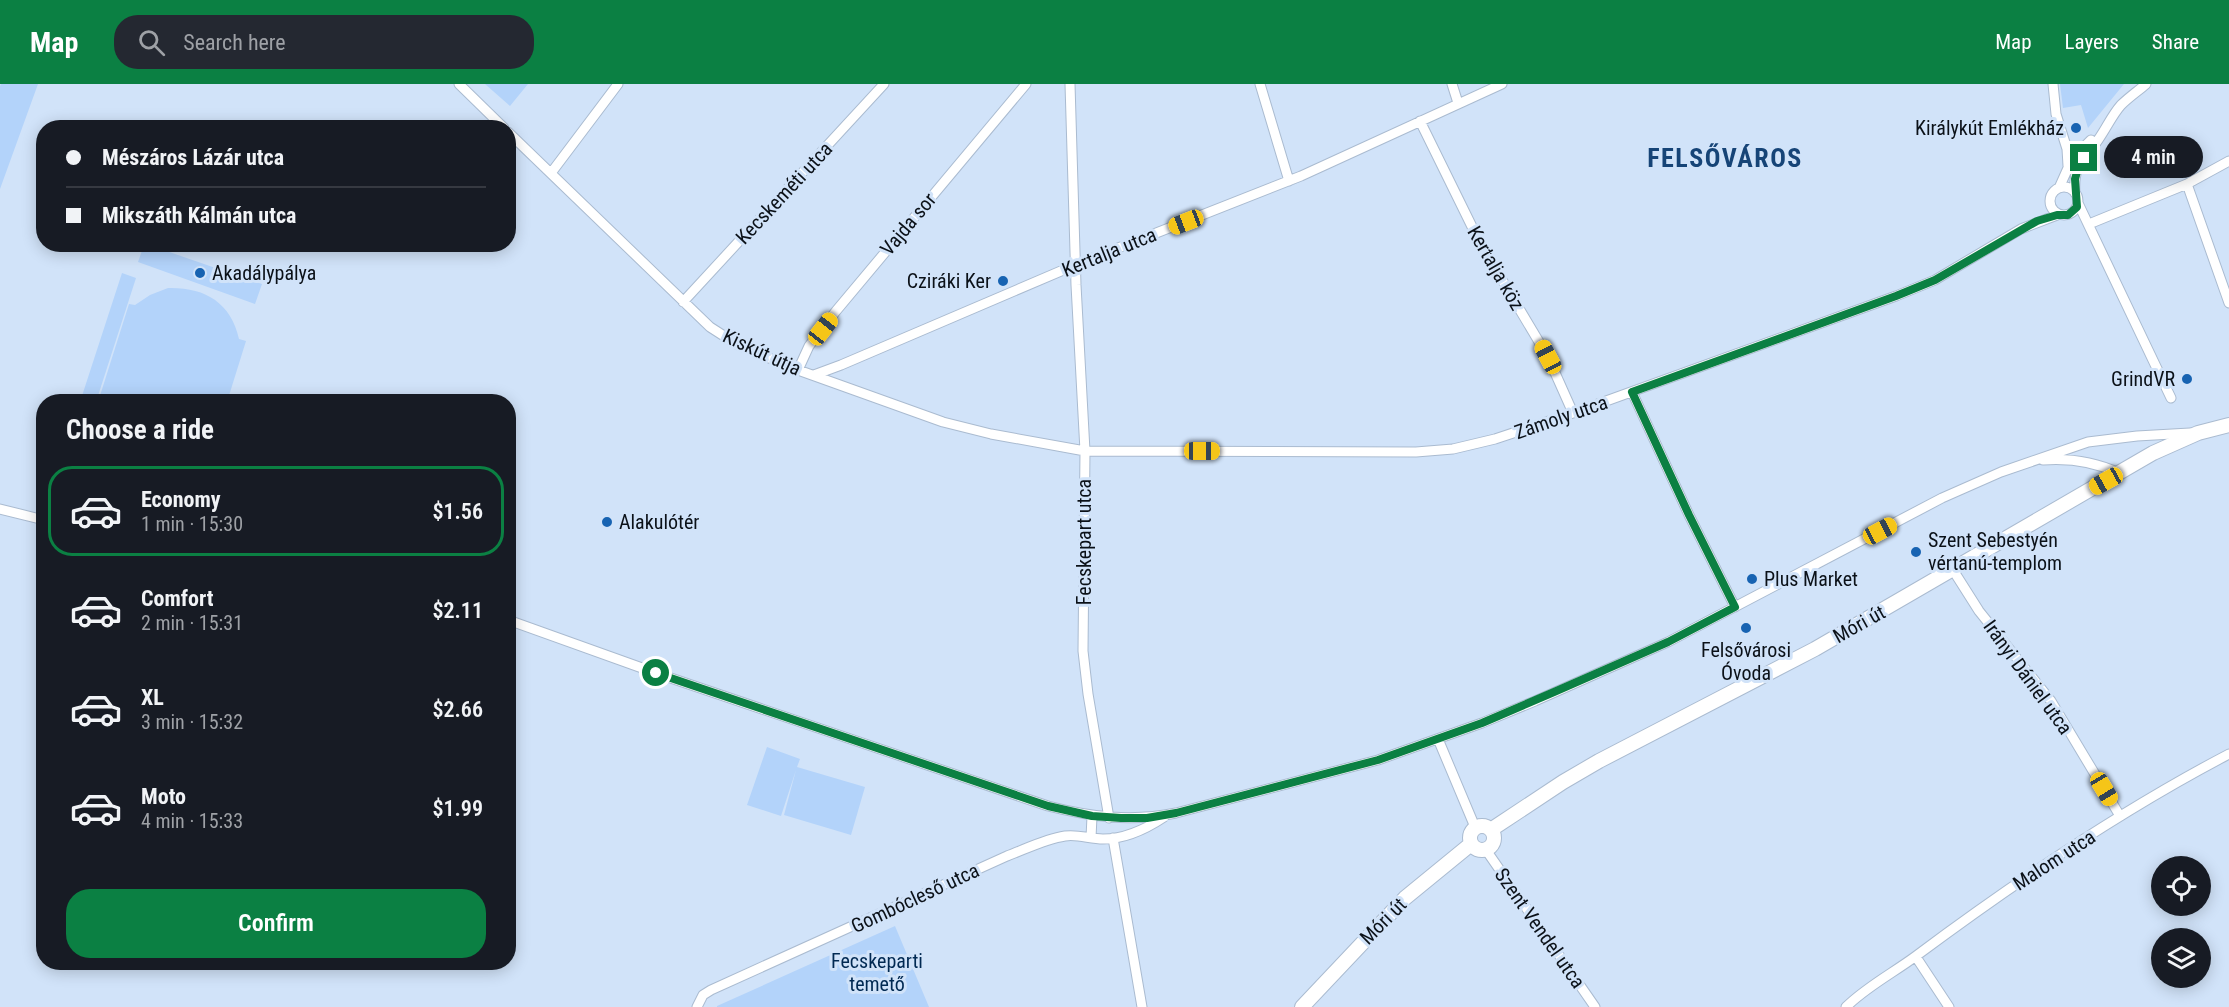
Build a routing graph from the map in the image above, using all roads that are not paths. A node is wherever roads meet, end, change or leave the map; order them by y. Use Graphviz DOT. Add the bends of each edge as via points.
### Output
graph roads {
  1 [pos="459,84"];
  2 [pos="618,84"];
  3 [pos="884,84"];
  4 [pos="1026,84"];
  5 [pos="1070,84"];
  6 [pos="1260,84"];
  7 [pos="1452,84"];
  8 [pos="1502,84"];
  9 [pos="2053,84"];
  10 [pos="2146,84"];
  11 [pos="1458,103"];
  12 [pos="496,120"];
  13 [pos="1420,121"];
  14 [pos="2102,132"];
  15 [pos="516,140"];
  16 [pos="2229,161"];
  17 [pos="2068,166"];
  18 [pos="551,173"];
  19 [pos="1289,181"];
  20 [pos="2187,184"];
  21 [pos="2059,188"];
  22 [pos="2077,198"];
  23 [pos="2049,202"];
  24 [pos="2057,215"];
  25 [pos="2068,215"];
  26 [pos="2037,221"];
  27 [pos="2089,224"];
  28 [pos="1075,265"];
  29 [pos="2228,297"];
  30 [pos="683,302"];
  31 [pos="798,370"];
  32 [pos="813,375"];
  33 [pos="1632,392"];
  34 [pos="2171,398"];
  35 [pos="1573,413"];
  36 [pos="2229,424"];
  37 [pos="2198,433"];
  38 [pos="1085,451"];
  39 [pos="2038,460"];
  40 [pos="2119,473"];
  41 [pos="0,509"];
  42 [pos="36,518"];
  43 [pos="1953,570"];
  44 [pos="1735,607"];
  45 [pos="516,623"];
  46 [pos="1438,739"];
  47 [pos="2229,754"];
  48 [pos="1167,815"];
  49 [pos="1092,816"];
  50 [pos="2121,816"];
  51 [pos="1109,818"];
  52 [pos="1121,818"];
  53 [pos="1475,827"];
  54 [pos="1492,829"];
  55 [pos="1117,837"];
  56 [pos="1091,838"];
  57 [pos="1472,844"];
  58 [pos="1486,850"];
  59 [pos="1916,957"];
  60 [pos="697,1007"];
  61 [pos="1142,1007"];
  62 [pos="1302,1007"];
  63 [pos="1595,1007"];
  64 [pos="1846,1007"];
  65 [pos="1949,1007"];
  1 -- 12 [label="street"];
  2 -- 18 [label="street"];
  3 -- 30 [label="street, Kecskeméti utca"];
  4 -- 31 [label="street, Vajda sor" via="836,311 809,346"];
  5 -- 28 [label="street, Fecskepart utca"];
  6 -- 19 [label="street"];
  7 -- 11 [label="street"];
  8 -- 11 [label="street, Kertalja utca"];
  9 -- 17 [label="street"];
  10 -- 14 [label="street" via="2120,106"];
  11 -- 13 [label="street, Kertalja utca"];
  13 -- 19 [label="street, Kertalja utca"];
  13 -- 35 [label="street, Kertalja köz" via="1480,243 1548,357"];
  14 -- 17 [label="street"];
  14 -- 22 [label="street" via="2079,165 2075,179"];
  15 -- 18 [label="street, Kiskút útja"];
  16 -- 20 [label="street"];
  17 -- 21 [label="street"];
  18 -- 30 [label="street, Kiskút útja"];
  19 -- 28 [label="street, Kertalja utca"];
  20 -- 27 [label="street"];
  20 -- 29 [label="street"];
  21 -- 22 [label="street" via="2068,188"];
  21 -- 23 [label="street" via="2051,193"];
  22 -- 25 [label="street" via="2075,210"];
  22 -- 27 [label="street"];
  23 -- 24 [label="street"];
  23 -- 26 [label="street, Zámoly utca"];
  24 -- 25 [label="street"];
  24 -- 26 [label="street, Zámoly utca"];
  25 -- 27 [label="street"];
  26 -- 33 [label="street, Zámoly utca" via="1935,280"];
  27 -- 34 [label="street"];
  28 -- 32 [label="street, Kertalja utca"];
  28 -- 38 [label="street, Fecskepart utca"];
  30 -- 31 [label="street, Kiskút útja" via="710,327 738,345"];
  31 -- 32 [label="street, Kiskút útja"];
  32 -- 38 [label="street, Kiskút útja" via="974,431"];
  33 -- 35 [label="street, Zámoly utca"];
  33 -- 44 [label="street"];
  35 -- 38 [label="street, Zámoly utca" via="1478,444 1434,451"];
  36 -- 37 [label="main road, Móri út"];
  37 -- 39 [label="street" via="2088,442"];
  37 -- 40 [label="main road, Móri út"];
  38 -- 51 [label="street, Fecskepart utca" via="1084,671"];
  39 -- 40 [label="street" via="2072,460"];
  39 -- 44 [label="street" via="1942,498"];
  40 -- 43 [label="main road, Móri út"];
  41 -- 42 [label="street"];
  43 -- 50 [label="street, Irányi Dániel utca" via="1979,611 2050,701"];
  43 -- 54 [label="main road, Móri út" via="1815,649 1608,756"];
  44 -- 46 [label="street" via="1651,651"];
  45 -- 49 [label="street" via="1048,806"];
  46 -- 48 [label="street" via="1378,760"];
  46 -- 53 [label="street"];
  47 -- 50 [label="street, Malom utca"];
  48 -- 52 [label="street"];
  48 -- 55 [label="street"];
  49 -- 51 [label="street"];
  49 -- 56 [label="street"];
  50 -- 59 [label="street, Malom utca" via="1969,916"];
  51 -- 52 [label="street"];
  52 -- 55 [label="street"];
  53 -- 54 [label="main road"];
  53 -- 57 [label="main road"];
  54 -- 58 [label="main road" via="1494,837"];
  55 -- 56 [label="street, Gombócleső utca"];
  55 -- 61 [label="street"];
  56 -- 60 [label="street, Gombócleső utca" via="1053,839 998,860 711,990"];
  57 -- 58 [label="main road"];
  57 -- 62 [label="main road, Móri út" via="1405,898"];
  58 -- 63 [label="street, Szent Vendel utca"];
  59 -- 64 [label="street, Malom utca"];
  59 -- 65 [label="street"];
}
